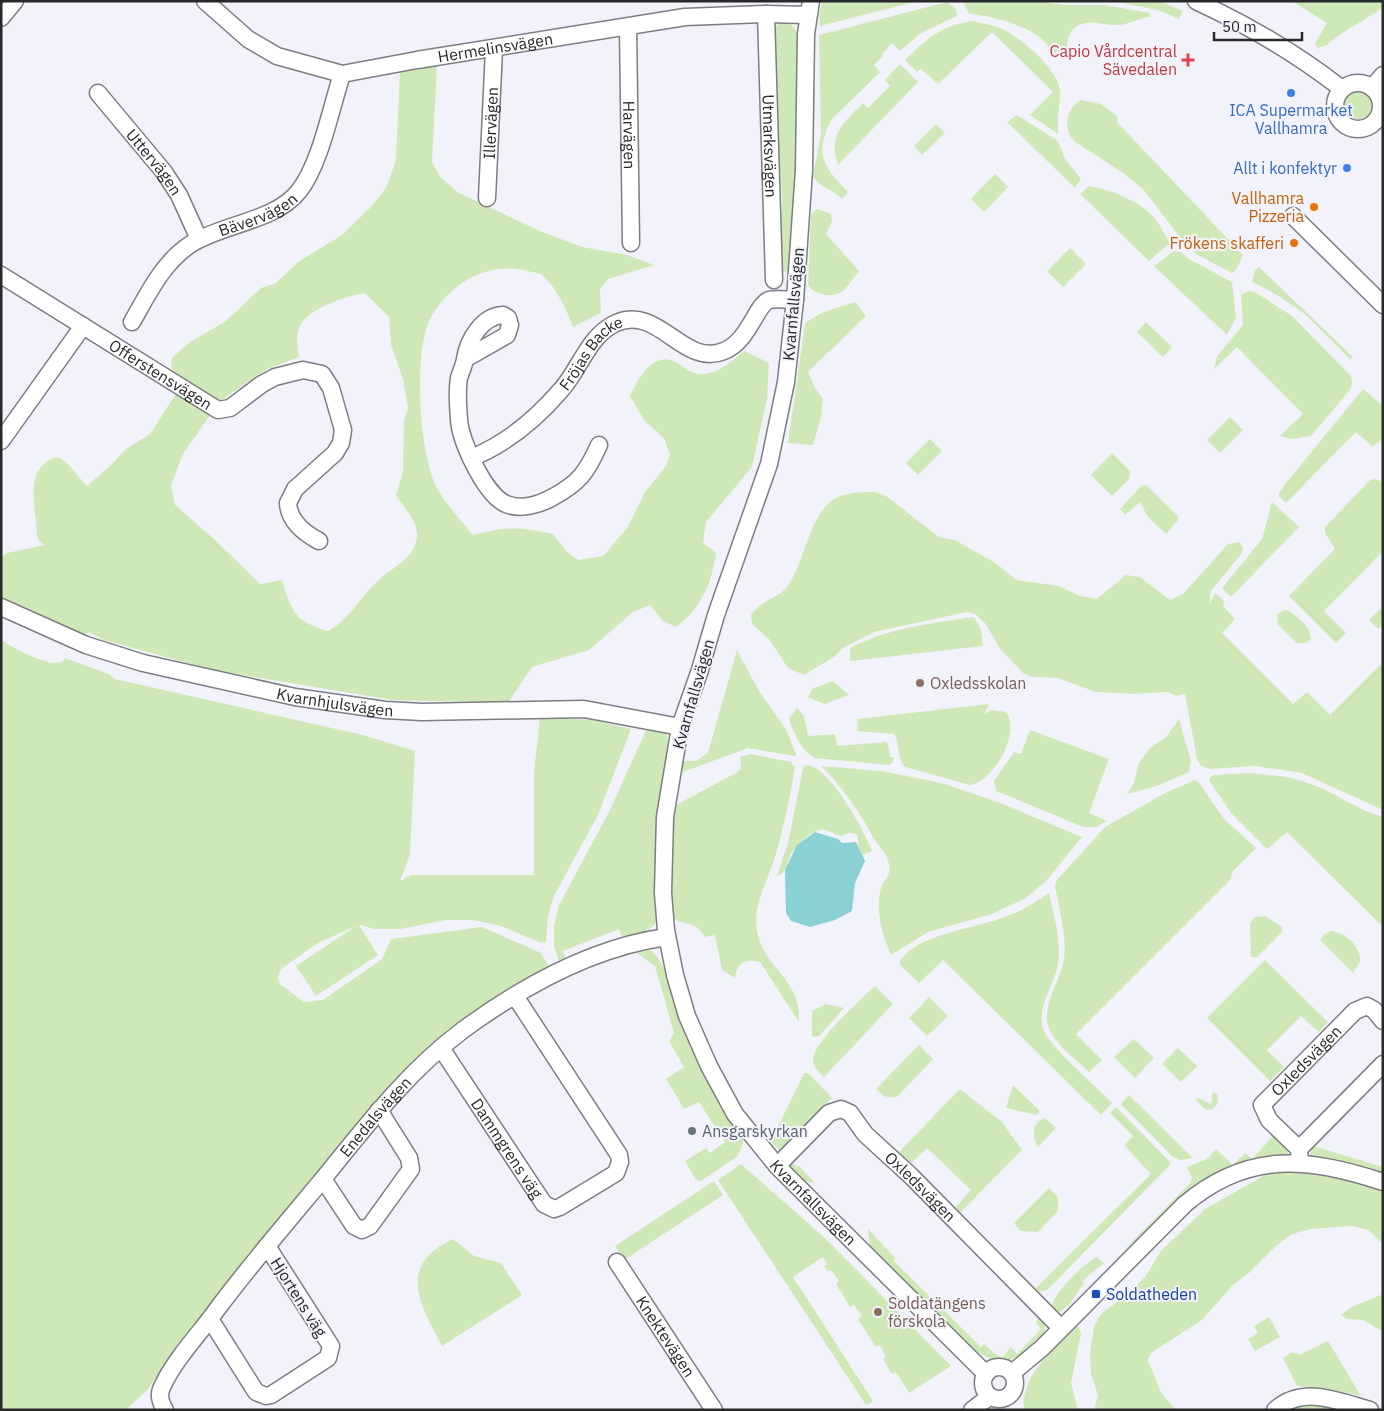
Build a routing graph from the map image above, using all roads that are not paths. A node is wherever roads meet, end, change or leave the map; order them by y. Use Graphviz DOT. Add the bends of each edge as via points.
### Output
graph roads {
  1 [pos="15,1"];
  2 [pos="205,1"];
  3 [pos="1196,1"];
  4 [pos="809,8"];
  5 [pos="766,14"];
  6 [pos="1,18"];
  7 [pos="628,26"];
  8 [pos="494,49"];
  9 [pos="342,74"];
  10 [pos="1383,76"];
  11 [pos="1372,88"];
  12 [pos="1342,90"];
  13 [pos="98,93"];
  14 [pos="1379,123"];
  15 [pos="487,198"];
  16 [pos="1293,216"];
  17 [pos="199,239"];
  18 [pos="631,243"];
  19 [pos="1,275"];
  20 [pos="774,280"];
  21 [pos="795,300"];
  22 [pos="1383,306"];
  23 [pos="132,322"];
  24 [pos="83,326"];
  25 [pos="465,359"];
  26 [pos="3,434"];
  27 [pos="599,445"];
  28 [pos="471,458"];
  29 [pos="319,541"];
  30 [pos="1,607"];
  31 [pos="680,727"];
  32 [pos="667,937"];
  33 [pos="515,996"];
  34 [pos="1383,1021"];
  35 [pos="441,1048"];
  36 [pos="1383,1064"];
  37 [pos="379,1110"];
  38 [pos="1300,1156"];
  39 [pos="777,1166"];
  40 [pos="323,1179"];
  41 [pos="1383,1182"];
  42 [pos="267,1246"];
  43 [pos="617,1262"];
  44 [pos="210,1319"];
  45 [pos="1061,1328"];
  46 [pos="1012,1373"];
  47 [pos="986,1374"];
  48 [pos="989,1397"];
  49 [pos="1009,1404"];
  50 [pos="165,1410"];
  51 [pos="714,1410"];
  52 [pos="972,1410"];
  53 [pos="1275,1410"];
  54 [pos="1370,1410"];
  1 -- 6 [label="street"];
  2 -- 9 [label="street, Hermelinsvägen" via="248,39 270,52 292,62"];
  3 -- 12 [label="street" via="1261,34"];
  4 -- 5 [label="street, Hermelinsvägen"];
  4 -- 21 [label="street, Kvarnfallsvägen" via="804,170"];
  5 -- 7 [label="street, Hermelinsvägen" via="686,17"];
  5 -- 20 [label="street, Utmarksvägen"];
  7 -- 8 [label="street, Hermelinsvägen"];
  7 -- 18 [label="street, Harvägen"];
  8 -- 9 [label="street, Hermelinsvägen"];
  8 -- 15 [label="street, Illervägen"];
  9 -- 17 [label="street, Bävervägen" via="312,171 299,191 287,204"];
  10 -- 11 [label="street"];
  11 -- 12 [label="street" via="1357,83"];
  11 -- 14 [label="street" via="1380,103"];
  12 -- 14 [label="street" via="1335,105 1340,121 1360,128"];
  13 -- 17 [label="street, Uttervägen" via="171,182"];
  16 -- 22 [label="street"];
  17 -- 23 [label="street, Bävervägen" via="182,250 164,270"];
  19 -- 24 [label="street, Offerstensvägen"];
  21 -- 28 [label="street, Fröjas Backe" via="765,303 740,340 715,353 694,351 651,322 618,322 596,338 562,389 530,421 491,450"];
  21 -- 31 [label="street, Kvarnfallsvägen" via="786,382 769,464"];
  24 -- 26 [label="street"];
  24 -- 29 [label="street, Offerstensvägen" via="218,410 230,408 275,377 303,370 322,374 334,397 343,430 341,443 335,453 295,489 288,503 293,519 302,530"];
  25 -- 28 [label="street" via="459,379 459,421"];
  27 -- 28 [label="street" via="589,468 576,483 541,504 517,507 504,503 496,495"];
  30 -- 31 [label="street, Kvarnhjulsvägen" via="86,645 142,663 295,697 422,712 584,709"];
  31 -- 32 [label="street, Kvarnfallsvägen" via="664,817 663,893"];
  32 -- 33 [label="street, Enedalsvägen" via="599,954 556,972"];
  32 -- 39 [label="street, Kvarnfallsvägen" via="687,1016 708,1066 736,1114"];
  33 -- 35 [label="street, Enedalsvägen"];
  33 -- 35 [label="street, Dammgrens väg" via="619,1155 616,1173 560,1207 549,1207 538,1196"];
  34 -- 38 [label="street, Oxledsvägen" via="1367,1006 1355,1011 1262,1105 1269,1120"];
  35 -- 37 [label="street, Enedalsvägen"];
  36 -- 38 [label="street"];
  37 -- 40 [label="street, Enedalsvägen"];
  37 -- 40 [label="street" via="409,1158 412,1169 370,1226 362,1230 354,1226"];
  38 -- 41 [label="street"];
  38 -- 45 [label="street" via="1244,1172 1195,1196"];
  39 -- 45 [label="street, Oxledsvägen" via="829,1113 845,1110 871,1140 911,1176"];
  39 -- 47 [label="street, Kvarnfallsvägen"];
  40 -- 42 [label="street, Enedalsvägen"];
  42 -- 44 [label="street, Enedalsvägen"];
  42 -- 44 [label="street, Hjortens väg" via="331,1346 328,1358 271,1395 260,1395"];
  43 -- 51 [label="street, Knektevägen"];
  44 -- 50 [label="street, Enedalsvägen" via="163,1384 160,1392"];
  45 -- 46 [label="street"];
  46 -- 47 [label="street" via="999,1367"];
  46 -- 49 [label="street" via="1015,1386"];
  47 -- 48 [label="street" via="983,1386"];
  48 -- 49 [label="street"];
  48 -- 52 [label="street"];
  53 -- 54 [label="street" via="1302,1396 1331,1398"];
}
